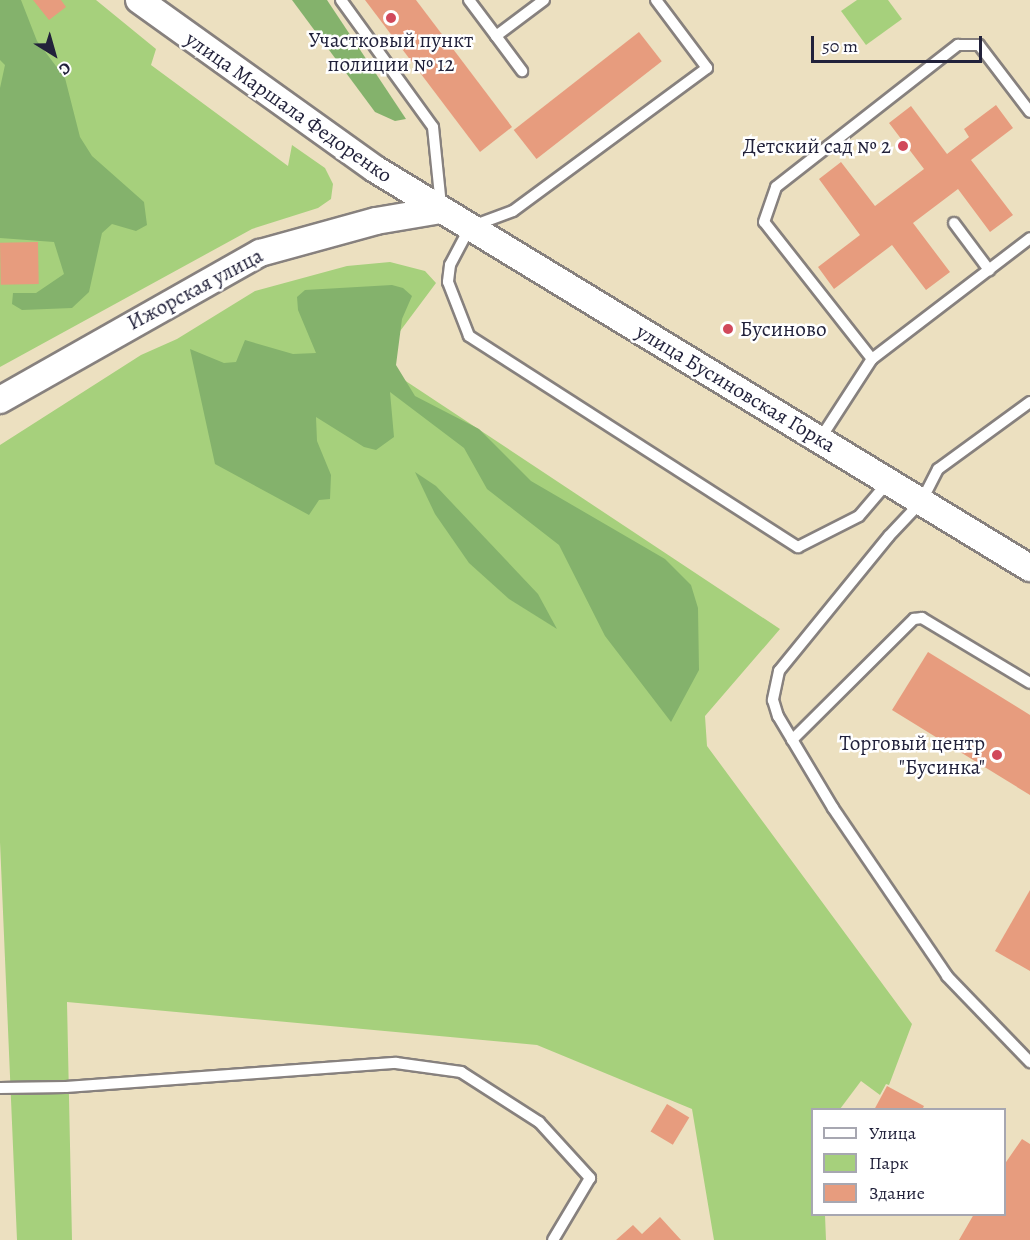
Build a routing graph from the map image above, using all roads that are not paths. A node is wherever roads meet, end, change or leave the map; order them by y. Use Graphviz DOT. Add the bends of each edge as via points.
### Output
graph roads {
  1 [pos="139,0"];
  2 [pos="341,0"];
  3 [pos="469,0"];
  4 [pos="544,0"];
  5 [pos="656,0"];
  6 [pos="496,36"];
  7 [pos="522,70"];
  8 [pos="1030,112"];
  9 [pos="441,210"];
  10 [pos="954,223"];
  11 [pos="470,227"];
  12 [pos="1030,238"];
  13 [pos="989,270"];
  14 [pos="872,360"];
  15 [pos="0,400"];
  16 [pos="1030,402"];
  17 [pos="819,439"];
  18 [pos="889,481"];
  19 [pos="922,501"];
  20 [pos="1030,568"];
  21 [pos="1030,683"];
  22 [pos="792,740"];
  23 [pos="1030,1062"];
  24 [pos="0,1088"];
  25 [pos="553,1240"];
  1 -- 9 [label="street, улица Маршала Федоренко" via="343,148"];
  2 -- 9 [label="lane" via="433,127"];
  3 -- 6 [label="lane"];
  4 -- 6 [label="lane"];
  5 -- 11 [label="lane" via="707,68 513,211"];
  6 -- 7 [label="lane"];
  8 -- 14 [label="lane" via="979,45 958,45 776,187 764,222"];
  9 -- 11 [label="street, улица Бусиновская Горка"];
  9 -- 15 [label="street, Ижорская улица" via="376,221 260,253"];
  10 -- 13 [label="lane"];
  11 -- 17 [label="street, улица Бусиновская Горка"];
  11 -- 18 [label="lane" via="450,265 448,282 469,336 798,547 859,516"];
  12 -- 13 [label="lane"];
  13 -- 14 [label="lane"];
  14 -- 17 [label="lane"];
  16 -- 19 [label="lane" via="938,469"];
  17 -- 18 [label="street, улица Бусиновская Горка"];
  18 -- 19 [label="street, улица Бусиновская Горка"];
  19 -- 20 [label="street, улица Бусиновская Горка"];
  19 -- 22 [label="lane" via="779,671 773,700"];
  21 -- 22 [label="lane" via="922,618 914,619"];
  22 -- 23 [label="lane" via="833,808 947,976"];
  24 -- 25 [label="lane" via="396,1063 460,1072 539,1122 590,1178"];
}
